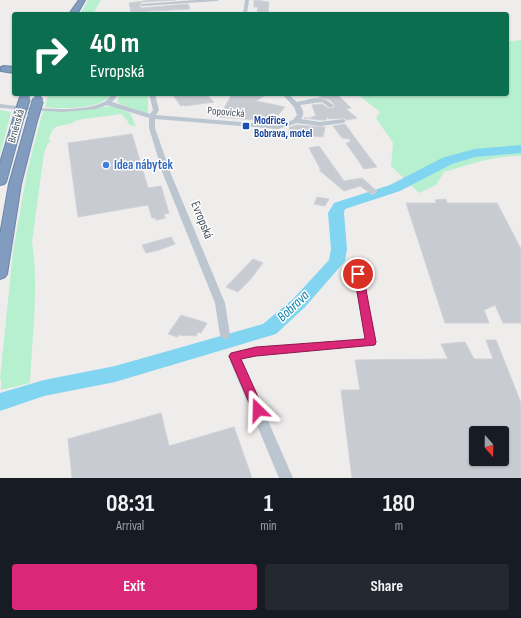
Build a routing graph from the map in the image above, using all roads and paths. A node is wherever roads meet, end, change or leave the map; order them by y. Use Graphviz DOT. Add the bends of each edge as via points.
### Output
graph roads {
  1 [pos="82,0"];
  2 [pos="217,0"];
  3 [pos="247,0"];
  4 [pos="142,5"];
  5 [pos="75,12"];
  6 [pos="245,12"];
  7 [pos="2,68"];
  8 [pos="12,69"];
  9 [pos="25,96"];
  10 [pos="40,96"];
  11 [pos="115,96"];
  12 [pos="152,96"];
  13 [pos="284,96"];
  14 [pos="108,103"];
  15 [pos="295,104"];
  16 [pos="0,106"];
  17 [pos="331,106"];
  18 [pos="152,117"];
  19 [pos="297,121"];
  20 [pos="343,121"];
  21 [pos="0,182"];
  22 [pos="0,274"];
  23 [pos="358,274"];
  24 [pos="225,335"];
  25 [pos="286,478"];
  1 -- 5 [label="highway"];
  2 -- 4 [label="street" via="151,7"];
  3 -- 6 [label="street"];
  7 -- 8 [label="highway"];
  9 -- 21 [label="highway, Brněnská, bridge"];
  10 -- 22 [label="highway, Brněnská, bridge" via="15,184"];
  11 -- 14 [label="street"];
  12 -- 18 [label="street" via="156,110"];
  13 -- 15 [label="street"];
  14 -- 16 [label="street" via="92,108 69,110"];
  14 -- 18 [label="street, Popovická"];
  15 -- 17 [label="street" via="324,100"];
  15 -- 19 [label="street" via="300,112"];
  18 -- 19 [label="street, Popovická" via="278,127"];
  18 -- 24 [label="street, Evropská" via="152,128 167,174 220,302"];
  19 -- 20 [label="street, Popovická" via="320,124"];
  23 -- 25 [label="street" via="371,342 234,356"];
}
